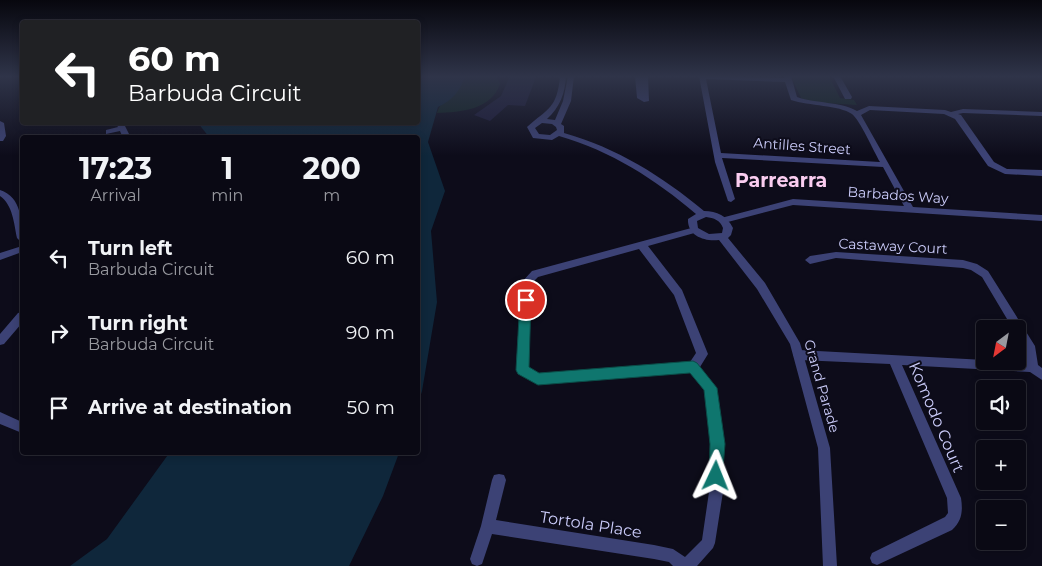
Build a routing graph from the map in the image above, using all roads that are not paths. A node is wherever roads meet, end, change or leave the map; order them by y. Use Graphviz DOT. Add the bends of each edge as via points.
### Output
graph roads {
  1 [pos="558,102"];
  2 [pos="566,102"];
  3 [pos="707,102"];
  4 [pos="805,102"];
  5 [pos="857,114"];
  6 [pos="951,114"];
  7 [pos="1042,114"];
  8 [pos="540,121"];
  9 [pos="0,124"];
  10 [pos="558,124"];
  11 [pos="120,125"];
  12 [pos="109,132"];
  13 [pos="560,134"];
  14 [pos="0,139"];
  15 [pos="718,155"];
  16 [pos="884,165"];
  17 [pos="1042,173"];
  18 [pos="0,193"];
  19 [pos="731,199"];
  20 [pos="910,209"];
  21 [pos="701,214"];
  22 [pos="1042,218"];
  23 [pos="724,220"];
  24 [pos="695,230"];
  25 [pos="20,231"];
  26 [pos="722,237"];
  27 [pos="641,244"];
  28 [pos="20,250"];
  29 [pos="0,257"];
  30 [pos="810,260"];
  31 [pos="20,318"];
  32 [pos="0,341"];
  33 [pos="799,355"];
  34 [pos="894,360"];
  35 [pos="693,367"];
  36 [pos="1032,367"];
  37 [pos="1042,375"];
  38 [pos="0,418"];
  39 [pos="20,427"];
  40 [pos="500,480"];
  41 [pos="488,526"];
  42 [pos="877,558"];
  43 [pos="477,559"];
  44 [pos="686,566"];
  45 [pos="830,566"];
  1 -- 8 [label="street" via="553,112"];
  2 -- 10 [label="street"];
  3 -- 15 [label="street"];
  4 -- 5 [label="street" via="846,106"];
  5 -- 6 [label="street" via="869,108"];
  5 -- 16 [label="street"];
  6 -- 7 [label="street" via="963,111"];
  6 -- 17 [label="street" via="958,117 991,164 1005,171"];
  8 -- 10 [label="street"];
  8 -- 13 [label="street" via="531,128 536,136 552,138"];
  9 -- 14 [label="street"];
  10 -- 13 [label="street" via="562,128"];
  11 -- 12 [label="street"];
  13 -- 21 [label="street" via="577,138 629,162 674,191"];
  15 -- 16 [label="street, Antilles Street"];
  15 -- 19 [label="street"];
  16 -- 20 [label="street"];
  18 -- 25 [label="street" via="5,194 13,206"];
  20 -- 22 [label="street, Barbados Way"];
  20 -- 23 [label="street, Barbados Way" via="793,202"];
  21 -- 23 [label="street"];
  21 -- 24 [label="street" via="692,222"];
  23 -- 26 [label="street" via="728,231"];
  24 -- 26 [label="street" via="710,238"];
  24 -- 27 [label="street"];
  26 -- 33 [label="street, Grand Parade" via="761,286"];
  27 -- 35 [label="street" via="678,293 702,354"];
  27 -- 35 [label="street" via="529,278 526,283 522,370 538,379"];
  28 -- 29 [label="street"];
  30 -- 36 [label="street, Castaway Court" via="836,255 974,266 985,274 1031,349"];
  31 -- 32 [label="street"];
  33 -- 34 [label="street"];
  33 -- 45 [label="street, Grand Parade" via="824,448"];
  34 -- 36 [label="street"];
  34 -- 42 [label="street, Komodo Court" via="954,498 956,510 954,519 947,525"];
  35 -- 44 [label="street" via="710,388 718,444 716,492 708,542"];
  36 -- 37 [label="street"];
  38 -- 39 [label="street"];
  40 -- 41 [label="street"];
  41 -- 43 [label="street"];
  41 -- 44 [label="street, Tortola Place" via="654,552 673,556"];
}
